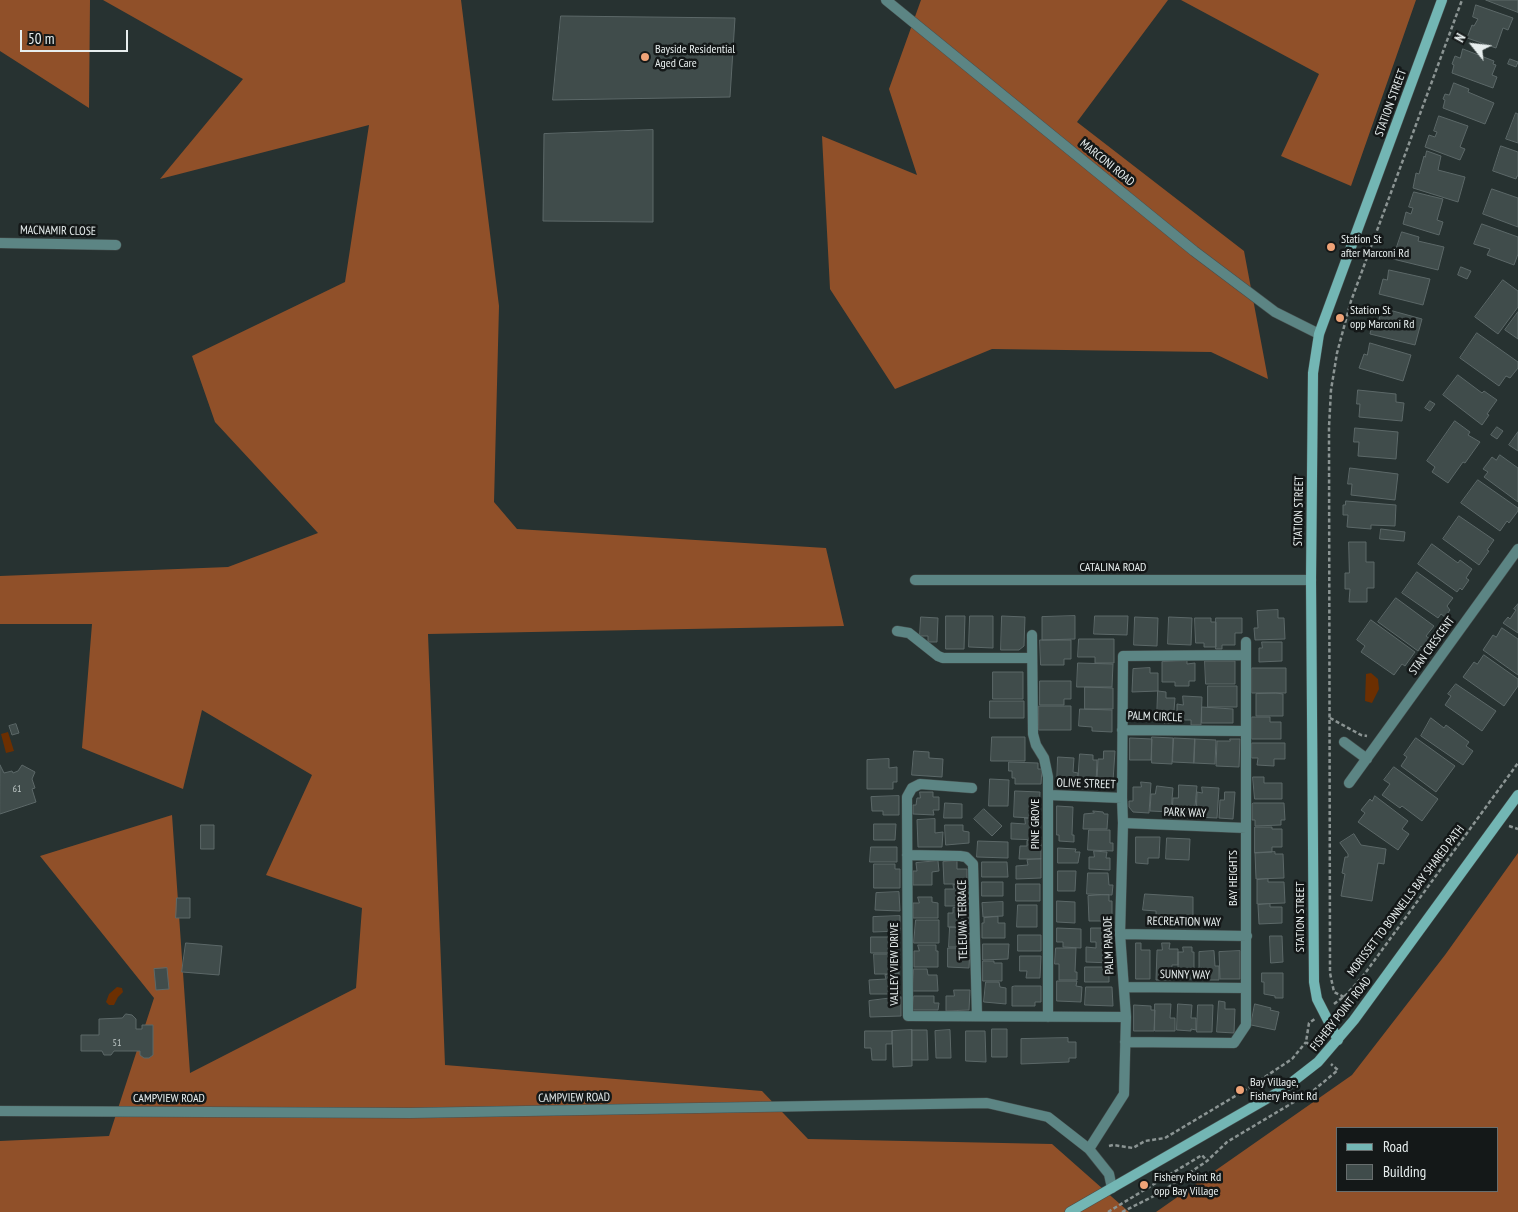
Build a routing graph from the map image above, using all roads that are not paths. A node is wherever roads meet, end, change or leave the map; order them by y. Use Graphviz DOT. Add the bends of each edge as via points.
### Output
graph roads {
  1 [pos="886,0"];
  2 [pos="1442,0"];
  3 [pos="0,243"];
  4 [pos="116,245"];
  5 [pos="1319,334"];
  6 [pos="1518,549"];
  7 [pos="915,580"];
  8 [pos="1311,580"];
  9 [pos="896,631"];
  10 [pos="1032,635"];
  11 [pos="1246,642"];
  12 [pos="1245,655"];
  13 [pos="1032,658"];
  14 [pos="1122,730"];
  15 [pos="1245,731"];
  16 [pos="1344,742"];
  17 [pos="1367,759"];
  18 [pos="1350,783"];
  19 [pos="972,788"];
  20 [pos="1518,795"];
  21 [pos="1049,796"];
  22 [pos="1122,798"];
  23 [pos="1123,823"];
  24 [pos="1246,828"];
  25 [pos="907,855"];
  26 [pos="1120,934"];
  27 [pos="1247,936"];
  28 [pos="1124,986"];
  29 [pos="1246,988"];
  30 [pos="977,1016"];
  31 [pos="1048,1016"];
  32 [pos="1126,1017"];
  33 [pos="1338,1040"];
  34 [pos="1125,1042"];
  35 [pos="0,1111"];
  36 [pos="1089,1149"];
  37 [pos="1112,1188"];
  38 [pos="1070,1212"];
  1 -- 5 [label="street, MARCONI ROAD" via="1201,256 1275,312"];
  2 -- 5 [label="street, STATION STREET"];
  3 -- 4 [label="street, MACNAMIR CLOSE"];
  5 -- 8 [label="street, STATION STREET" via="1313,373"];
  6 -- 17 [label="street, STAN CRESCENT"];
  7 -- 8 [label="street, CATALINA ROAD"];
  8 -- 33 [label="street, STATION STREET" via="1314,982 1317,999"];
  9 -- 13 [label="street" via="908,633 943,658"];
  10 -- 13 [label="street, PINE GROVE"];
  11 -- 12 [label="street"];
  12 -- 14 [label="street, PALM CIRCLE" via="1123,656"];
  12 -- 15 [label="street"];
  13 -- 21 [label="street, PINE GROVE" via="1032,734 1044,758"];
  14 -- 15 [label="street, PALM CIRCLE"];
  14 -- 22 [label="street, PALM PARADE"];
  15 -- 24 [label="street, BAY HEIGHTS"];
  16 -- 17 [label="street"];
  17 -- 18 [label="street, STAN CRESCENT"];
  19 -- 25 [label="street, VALLEY VIEW DRIVE" via="928,784 912,788 907,796"];
  20 -- 33 [label="street, FISHERY POINT ROAD"];
  21 -- 22 [label="street, OLIVE STREET"];
  21 -- 31 [label="street, PINE GROVE"];
  22 -- 23 [label="street, PALM PARADE"];
  23 -- 24 [label="street, PARK WAY"];
  23 -- 26 [label="street, PALM PARADE"];
  24 -- 27 [label="street, BAY HEIGHTS"];
  25 -- 30 [label="street, TELEUWA TERRACE" via="960,856 974,864"];
  25 -- 30 [label="street, VALLEY VIEW DRIVE" via="908,1016"];
  26 -- 27 [label="street, RECREATION WAY"];
  26 -- 28 [label="street, PALM PARADE"];
  27 -- 29 [label="street, BAY HEIGHTS"];
  28 -- 29 [label="street, SUNNY WAY"];
  28 -- 32 [label="street, PALM PARADE"];
  29 -- 34 [label="street, BAY HEIGHTS" via="1246,1024 1234,1043"];
  30 -- 31 [label="street, VALLEY VIEW DRIVE"];
  31 -- 32 [label="street, VALLEY VIEW DRIVE"];
  32 -- 34 [label="street, PALM PARADE"];
  33 -- 37 [label="street, FISHERY POINT ROAD" via="1323,1057 1282,1090"];
  34 -- 36 [label="street, PALM PARADE" via="1124,1094"];
  35 -- 36 [label="street, CAMPVIEW ROAD" via="410,1113 987,1103 1048,1117"];
  36 -- 37 [label="street, CAMPVIEW ROAD" via="1109,1174"];
  37 -- 38 [label="street, FISHERY POINT ROAD"];
}
